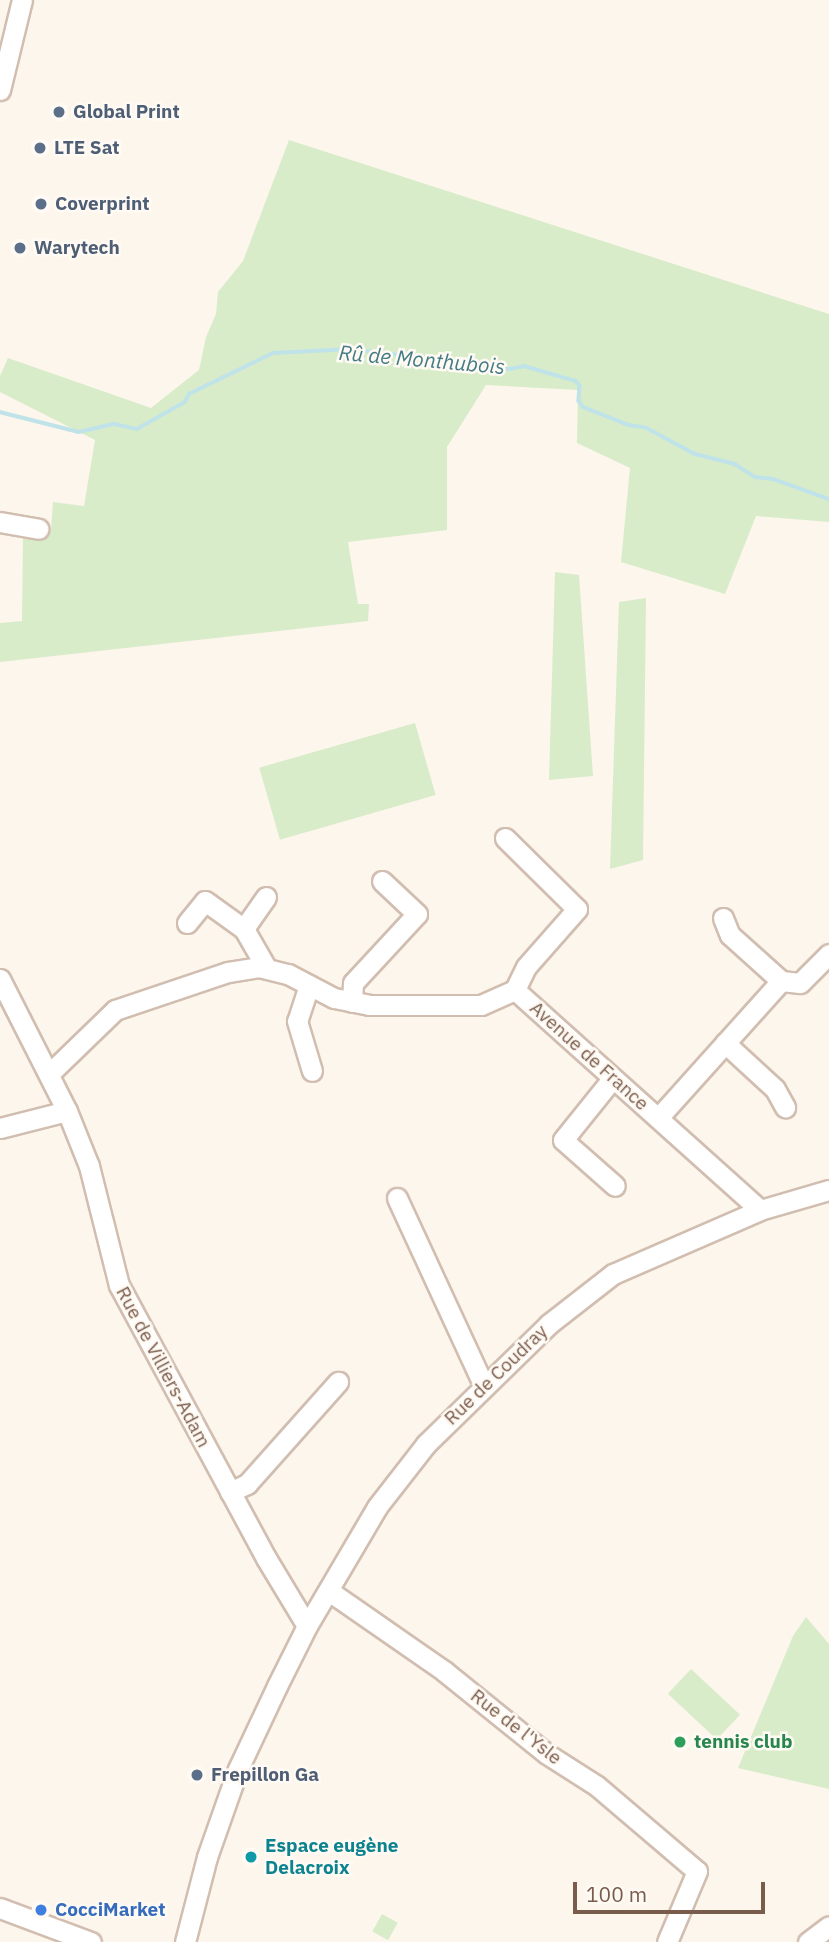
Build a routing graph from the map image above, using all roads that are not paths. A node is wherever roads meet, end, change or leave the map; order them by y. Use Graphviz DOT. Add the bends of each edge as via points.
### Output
graph roads {
  1 [pos="22,0"];
  2 [pos="0,90"];
  3 [pos="0,522"];
  4 [pos="38,529"];
  5 [pos="505,838"];
  6 [pos="382,881"];
  7 [pos="265,897"];
  8 [pos="723,918"];
  9 [pos="187,923"];
  10 [pos="244,929"];
  11 [pos="829,954"];
  12 [pos="267,969"];
  13 [pos="0,979"];
  14 [pos="780,981"];
  15 [pos="309,985"];
  16 [pos="515,990"];
  17 [pos="352,1002"];
  18 [pos="725,1042"];
  19 [pos="312,1072"];
  20 [pos="50,1074"];
  21 [pos="612,1079"];
  22 [pos="785,1107"];
  23 [pos="67,1111"];
  24 [pos="658,1118"];
  25 [pos="0,1128"];
  26 [pos="615,1186"];
  27 [pos="829,1190"];
  28 [pos="397,1198"];
  29 [pos="760,1210"];
  30 [pos="338,1382"];
  31 [pos="484,1385"];
  32 [pos="230,1492"];
  33 [pos="329,1591"];
  34 [pos="307,1626"];
  35 [pos="0,1908"];
  36 [pos="829,1926"];
  37 [pos="671,1940"];
  38 [pos="91,1942"];
  39 [pos="185,1942"];
  40 [pos="808,1942"];
  1 -- 2 [label="street"];
  3 -- 4 [label="street"];
  5 -- 16 [label="street" via="577,909 526,967"];
  6 -- 17 [label="street" via="417,914 354,983"];
  7 -- 10 [label="street"];
  8 -- 14 [label="street" via="730,936"];
  9 -- 10 [label="street" via="205,901"];
  10 -- 12 [label="street"];
  11 -- 14 [label="street" via="800,983"];
  12 -- 15 [label="street, Avenue de France"];
  12 -- 20 [label="street, Avenue de France" via="228,972 115,1010"];
  13 -- 20 [label="street, Rue de Villiers-Adam"];
  14 -- 18 [label="street"];
  15 -- 17 [label="street, Avenue de France"];
  15 -- 19 [label="street" via="297,1021"];
  16 -- 17 [label="street, Avenue de France" via="481,1005"];
  16 -- 21 [label="street, Avenue de France"];
  18 -- 22 [label="street" via="775,1089"];
  18 -- 24 [label="street"];
  20 -- 23 [label="street, Rue de Villiers-Adam"];
  21 -- 24 [label="street, Avenue de France"];
  21 -- 26 [label="street" via="563,1140"];
  23 -- 25 [label="street"];
  23 -- 32 [label="street, Rue de Villiers-Adam" via="89,1166 119,1285"];
  24 -- 29 [label="street, Avenue de France"];
  27 -- 29 [label="street, Rue de Coudray"];
  28 -- 31 [label="street"];
  29 -- 31 [label="street, Rue de Coudray" via="613,1274 549,1324"];
  30 -- 32 [label="street" via="247,1484"];
  31 -- 33 [label="street, Rue de Coudray" via="406,1468 377,1507"];
  32 -- 34 [label="street, Rue de Villiers-Adam"];
  33 -- 34 [label="street, Rue de Coudray"];
  33 -- 37 [label="street, Rue de l'Ysle" via="444,1671 547,1754 597,1786 696,1871"];
  34 -- 39 [label="street, Rue de Coudray" via="238,1769 207,1857"];
  35 -- 38 [label="street"];
  36 -- 40 [label="street"];
}
